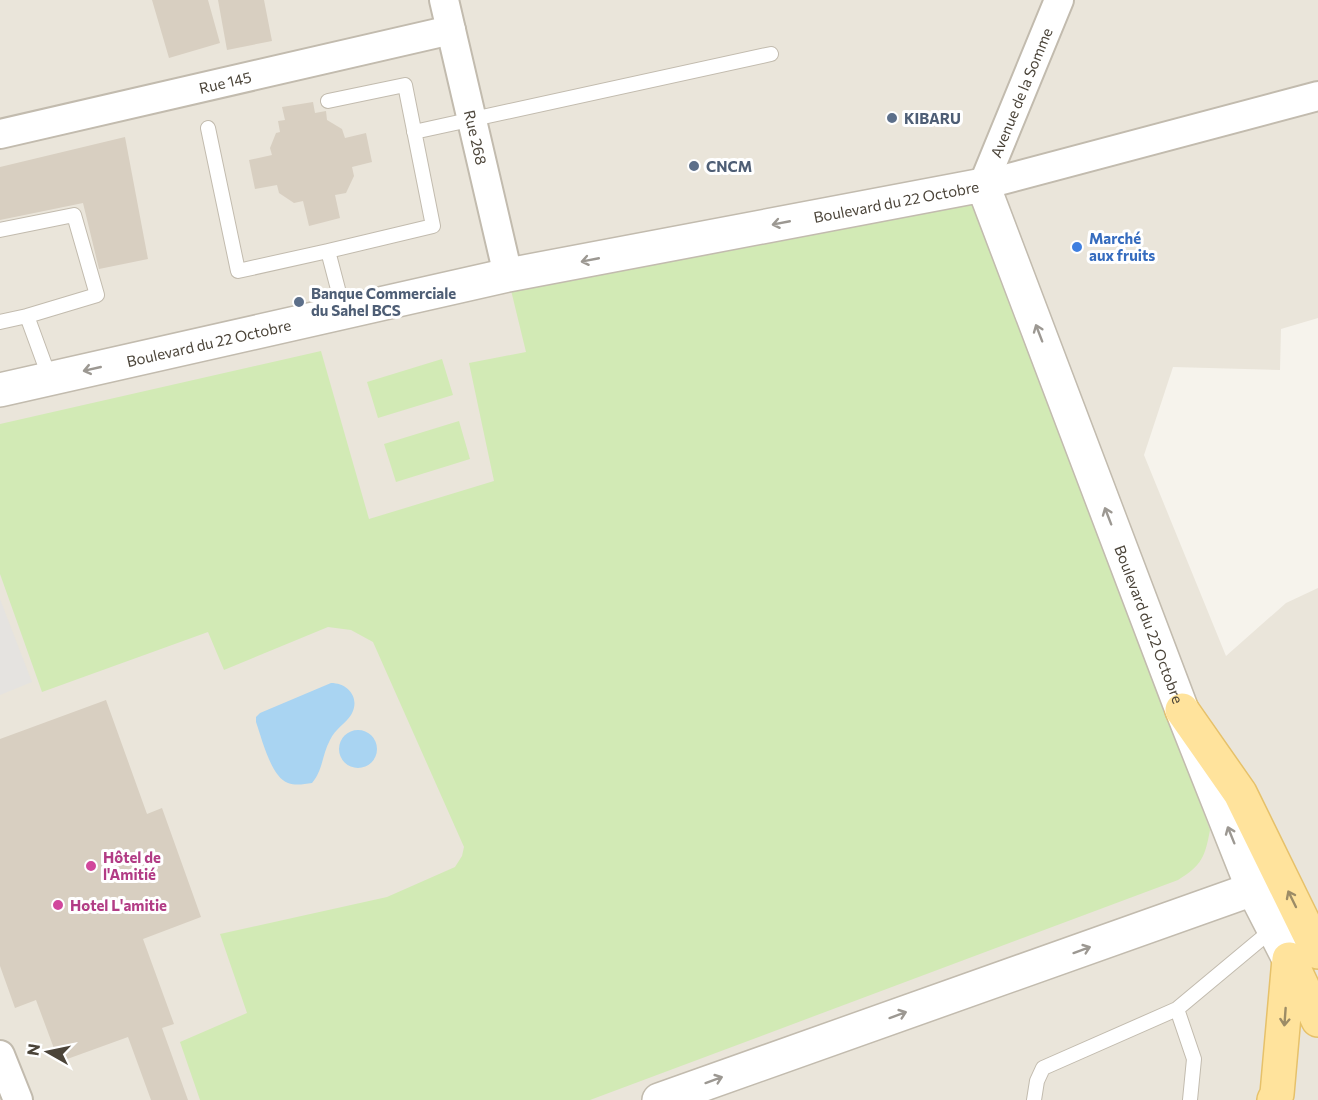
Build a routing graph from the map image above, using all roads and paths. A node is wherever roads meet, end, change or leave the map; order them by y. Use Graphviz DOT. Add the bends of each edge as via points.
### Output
graph roads {
  1 [pos="444,0"];
  2 [pos="1059,0"];
  3 [pos="451,30"];
  4 [pos="771,54"];
  5 [pos="1318,96"];
  6 [pos="328,101"];
  7 [pos="471,118"];
  8 [pos="208,128"];
  9 [pos="414,132"];
  10 [pos="0,134"];
  11 [pos="983,185"];
  12 [pos="0,230"];
  13 [pos="328,251"];
  14 [pos="508,275"];
  15 [pos="344,312"];
  16 [pos="27,316"];
  17 [pos="0,322"];
  18 [pos="50,379"];
  19 [pos="0,390"];
  20 [pos="1182,710"];
  21 [pos="1253,889"];
  22 [pos="1273,929"];
  23 [pos="1304,955"];
  24 [pos="1178,1009"];
  25 [pos="1318,1020"];
  26 [pos="0,1055"];
  27 [pos="18,1100"];
  28 [pos="659,1100"];
  29 [pos="1034,1100"];
  30 [pos="1190,1100"];
  31 [pos="1274,1100"];
  1 -- 3 [label="street, Rue 268"];
  2 -- 11 [label="street, Avenue de la Somme"];
  3 -- 7 [label="street, Rue 268"];
  3 -- 10 [label="street, Rue 145"];
  4 -- 7 [label="lane"];
  5 -- 11 [label="street"];
  6 -- 9 [label="lane" via="405,85"];
  7 -- 9 [label="lane"];
  7 -- 14 [label="street, Rue 268"];
  8 -- 13 [label="lane" via="238,271"];
  9 -- 13 [label="lane" via="433,226"];
  11 -- 14 [label="street, Boulevard du 22 Octobre, one-way"];
  20 -- 11 [label="street, Boulevard du 22 Octobre, one-way"];
  12 -- 16 [label="lane" via="74,215 97,295"];
  13 -- 15 [label="lane"];
  14 -- 15 [label="street, Boulevard du 22 Octobre"];
  15 -- 18 [label="street, Boulevard du 22 Octobre, one-way"];
  16 -- 17 [label="lane"];
  16 -- 18 [label="lane"];
  18 -- 19 [label="street, Boulevard du 22 Octobre"];
  21 -- 20 [label="street, Boulevard du 22 Octobre, one-way"];
  23 -- 20 [label="main road, one-way" via="1240,793"];
  21 -- 22 [label="street, Boulevard du 22 Octobre"];
  28 -- 21 [label="street, one-way"];
  22 -- 23 [label="street, Boulevard du 22 Octobre"];
  22 -- 24 [label="lane"];
  23 -- 25 [label="main road, Boulevard du 22 Octobre"];
  23 -- 31 [label="main road, one-way" via="1282,1045"];
  24 -- 29 [label="lane" via="1043,1068"];
  24 -- 30 [label="lane" via="1194,1059"];
  26 -- 27 [label="street"];
}
